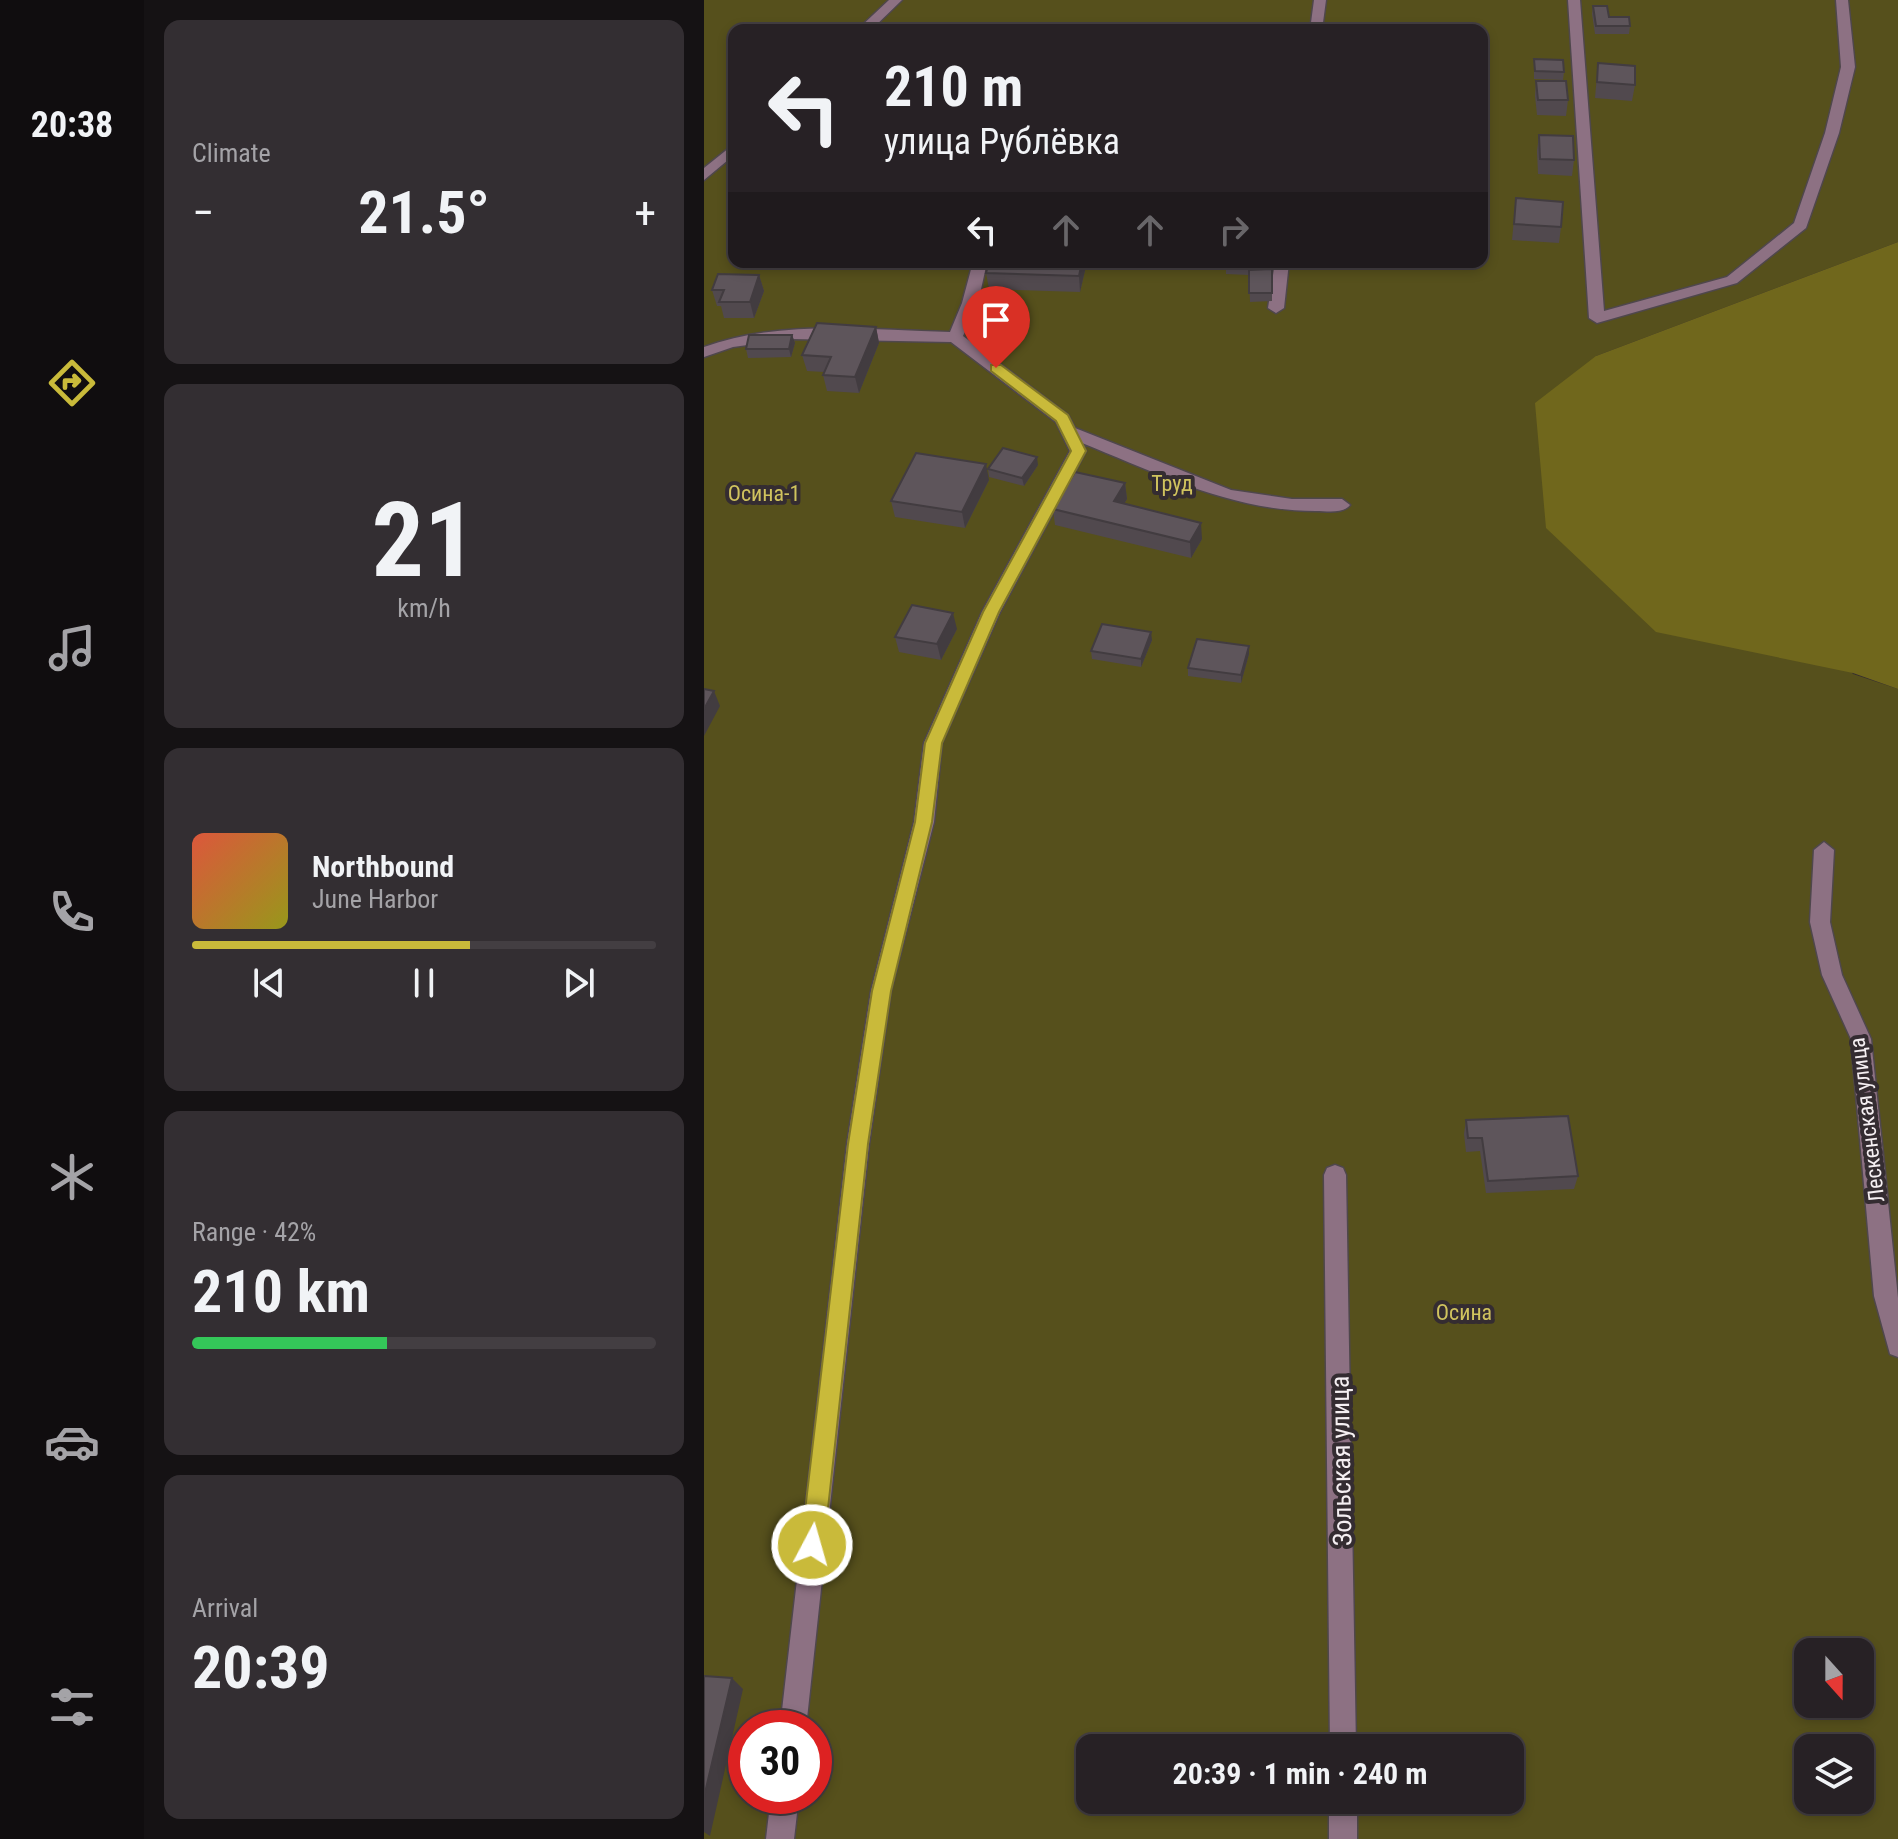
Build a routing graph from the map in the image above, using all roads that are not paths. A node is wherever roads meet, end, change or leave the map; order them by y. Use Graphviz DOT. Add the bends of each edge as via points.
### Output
graph roads {
  1 [pos="896,0"];
  2 [pos="1320,0"];
  3 [pos="1574,0"];
  4 [pos="1842,0"];
  5 [pos="870,24"];
  6 [pos="1317,24"];
  7 [pos="728,154"];
  8 [pos="704,176"];
  9 [pos="979,268"];
  10 [pos="1281,268"];
  11 [pos="1276,308"];
  12 [pos="955,337"];
  13 [pos="704,352"];
  14 [pos="1069,432"];
  15 [pos="1342,505"];
  16 [pos="1824,850"];
  17 [pos="1335,1175"];
  18 [pos="1898,1346"];
  19 [pos="795,1710"];
  20 [pos="1343,1734"];
  21 [pos="783,1814"];
  22 [pos="1343,1814"];
  23 [pos="780,1839"];
  24 [pos="1343,1839"];
  1 -- 5 [label="street"];
  2 -- 6 [label="street"];
  3 -- 4 [label="street" via="1597,318 1732,280 1801,225 1848,67"];
  7 -- 8 [label="street"];
  9 -- 12 [label="street"];
  10 -- 11 [label="street"];
  12 -- 13 [label="street" via="778,335 726,342"];
  12 -- 14 [label="street" via="1062,419"];
  14 -- 15 [label="street" via="1228,495 1292,505"];
  14 -- 19 [label="street" via="1078,451 991,612 933,743 924,822 881,991 858,1144"];
  16 -- 18 [label="street, Лескенская улица" via="1820,922 1832,975 1861,1039 1886,1296"];
  17 -- 20 [label="street, Зольская улица"];
  21 -- 23 [label="street"];
  22 -- 24 [label="street"];
}
